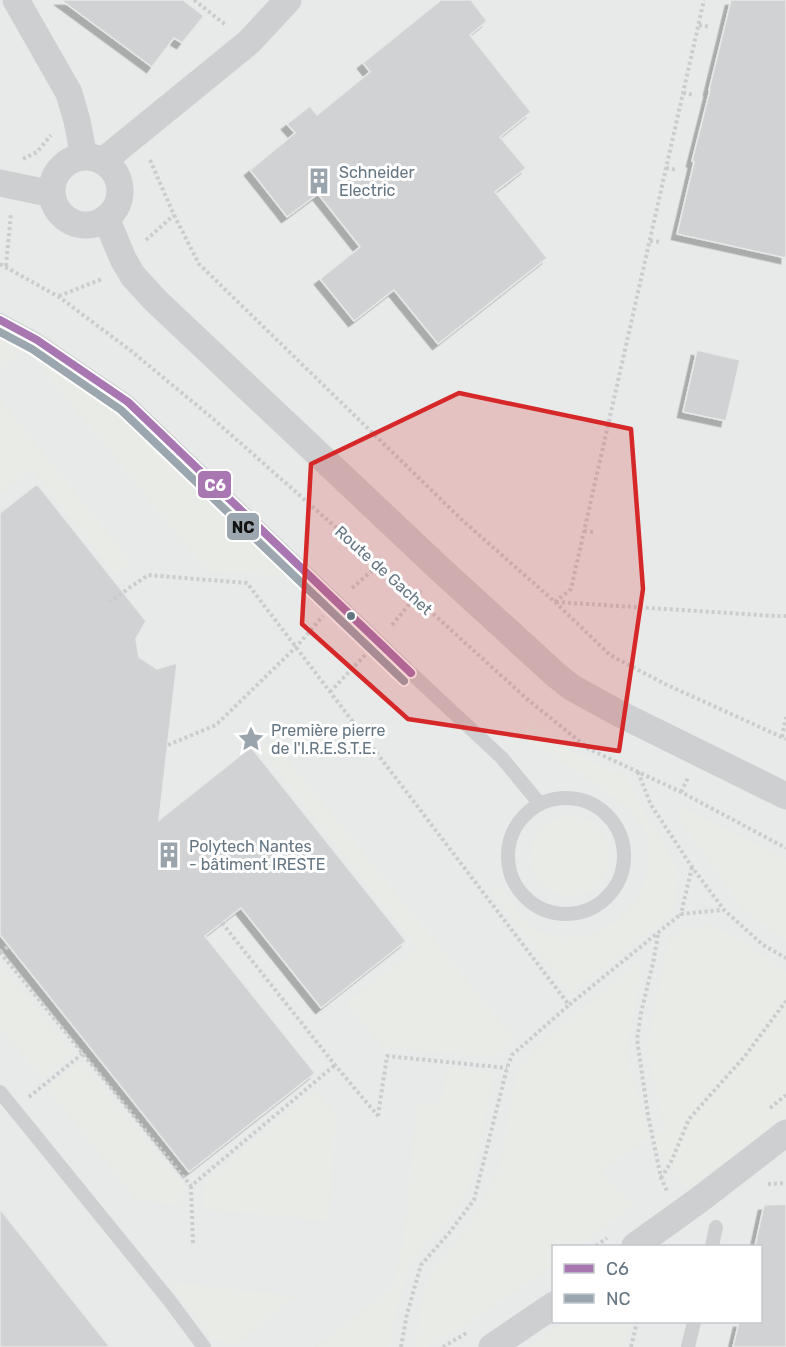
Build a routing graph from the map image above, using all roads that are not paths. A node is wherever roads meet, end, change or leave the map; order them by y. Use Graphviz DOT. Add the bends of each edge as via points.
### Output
graph roads {
  1 [pos="16,0"];
  2 [pos="272,6"];
  3 [pos="93,159"];
  4 [pos="10,178"];
  5 [pos="52,194"];
  6 [pos="106,219"];
  7 [pos="0,320"];
  8 [pos="786,796"];
  9 [pos="540,804"];
  10 [pos="0,1092"];
  11 [pos="786,1133"];
  12 [pos="716,1227"];
  13 [pos="636,1245"];
  14 [pos="711,1245"];
  15 [pos="552,1306"];
  16 [pos="694,1323"];
  17 [pos="204,1347"];
  18 [pos="492,1347"];
  19 [pos="688,1347"];
  1 -- 3 [label="street" via="69,93"];
  2 -- 3 [label="street" via="249,42 138,134"];
  3 -- 5 [label="street" via="69,161 54,180"];
  3 -- 6 [label="street" via="114,172 119,181 116,207"];
  4 -- 5 [label="street"];
  5 -- 6 [label="street" via="57,208 70,221 88,225"];
  6 -- 8 [label="street" via="137,280 176,320 571,687"];
  7 -- 9 [label="lane" via="37,340 128,402 502,758"];
  9 -- 9 [label="lane" via="513,832 508,857 514,882 521,893 542,909 567,914 592,908 613,892 624,868 619,830 602,810 579,799"];
  10 -- 17 [label="lane"];
  11 -- 13 [label="street"];
  12 -- 14 [label="lane"];
  15 -- 18 [label="street"];
  16 -- 19 [label="lane"];
}
